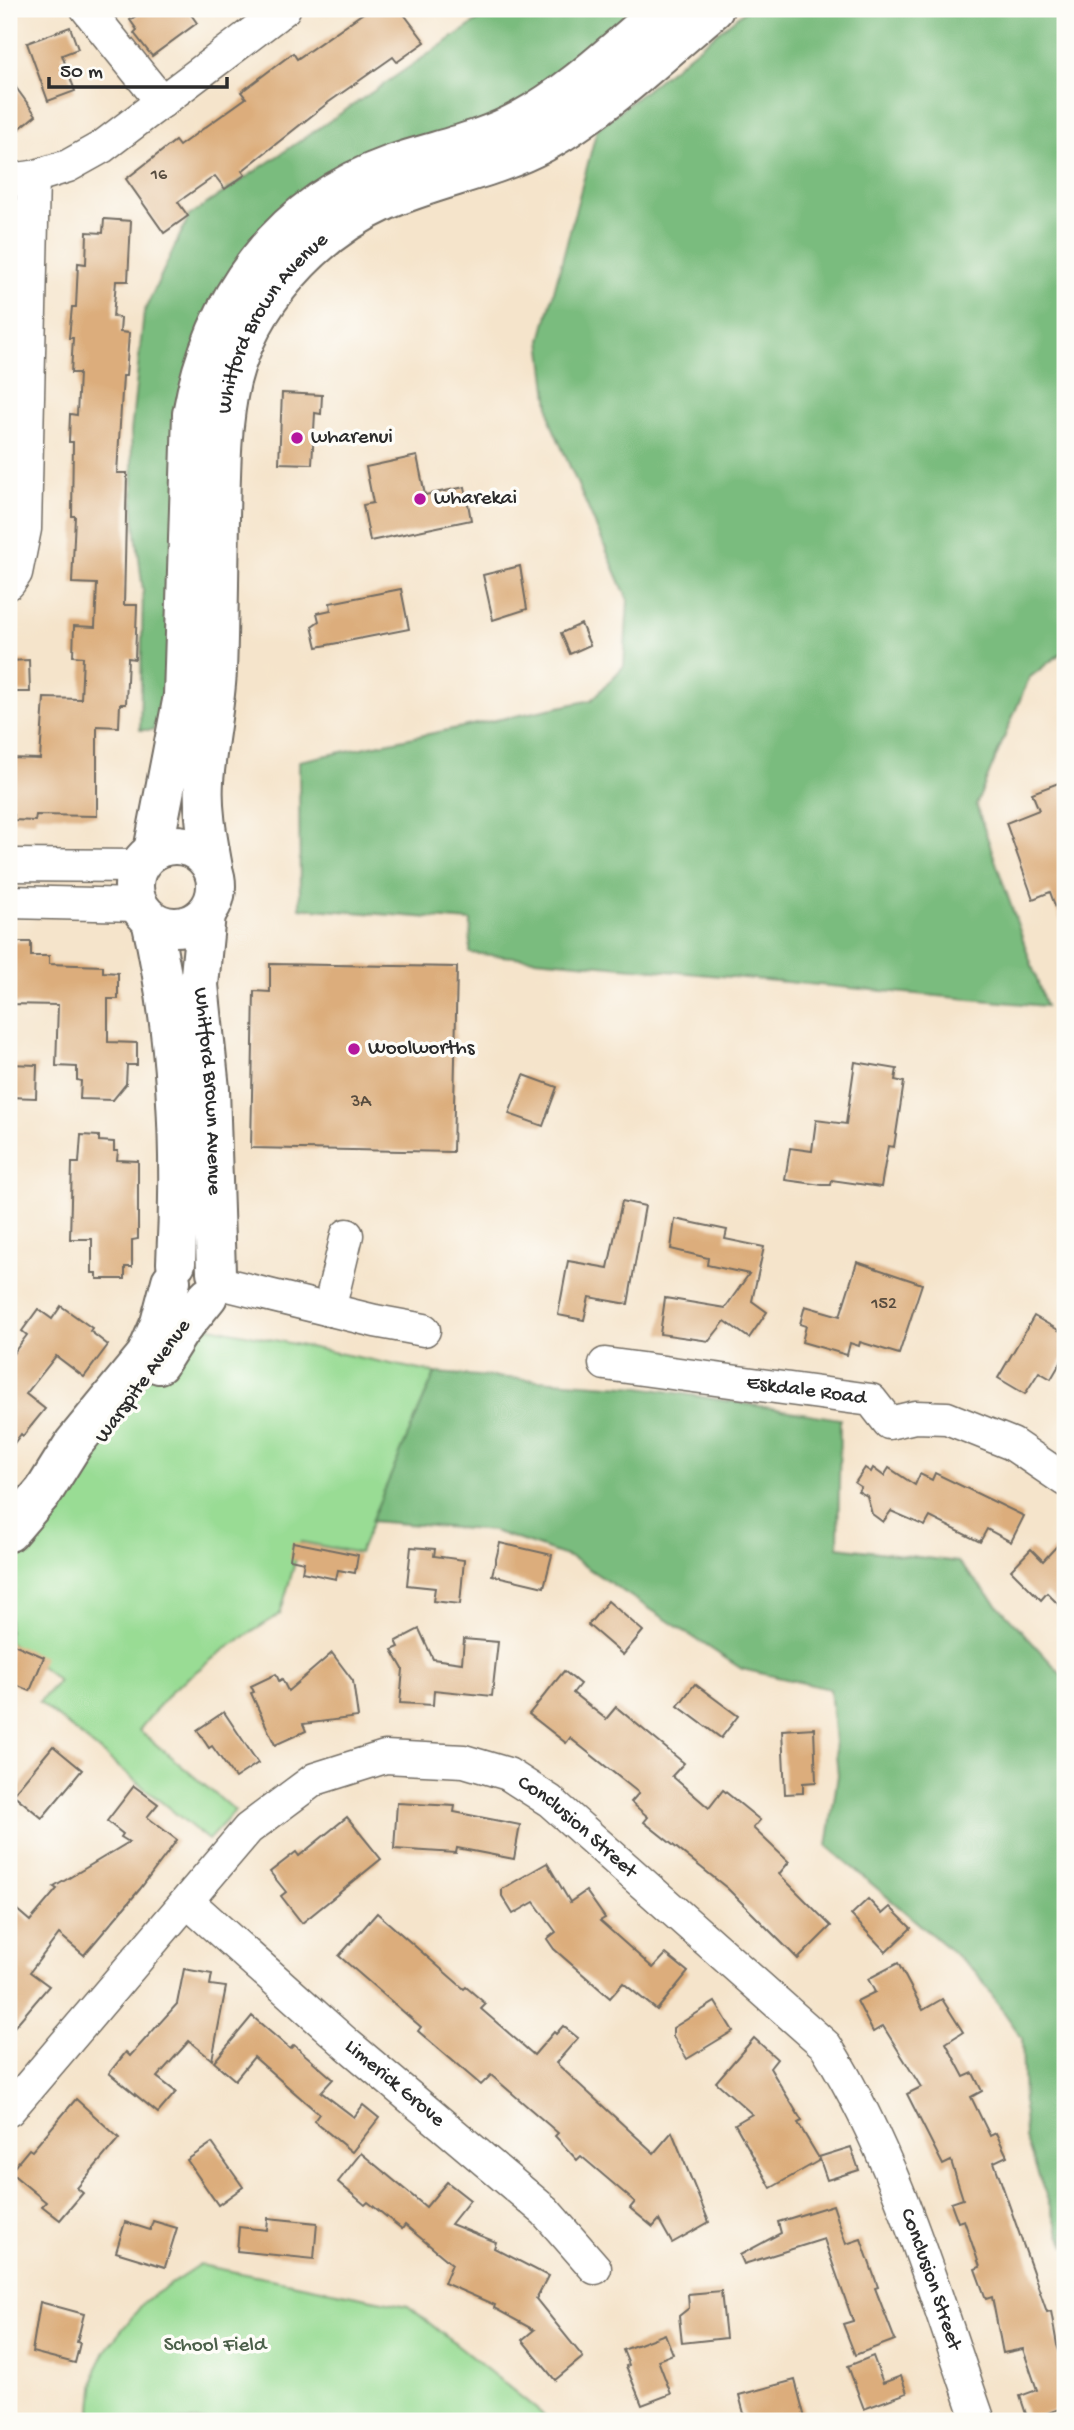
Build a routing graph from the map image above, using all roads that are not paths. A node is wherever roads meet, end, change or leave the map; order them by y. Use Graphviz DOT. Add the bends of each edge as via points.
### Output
graph roads {
  1 [pos="87,9"];
  2 [pos="284,9"];
  3 [pos="664,9"];
  4 [pos="713,9"];
  5 [pos="162,102"];
  6 [pos="21,178"];
  7 [pos="14,548"];
  8 [pos="9,583"];
  9 [pos="146,858"];
  10 [pos="9,865"];
  11 [pos="213,868"];
  12 [pos="9,902"];
  13 [pos="144,912"];
  14 [pos="206,914"];
  15 [pos="348,1235"];
  16 [pos="173,1272"];
  17 [pos="213,1283"];
  18 [pos="329,1310"];
  19 [pos="424,1330"];
  20 [pos="605,1364"];
  21 [pos="1065,1480"];
  22 [pos="44,1491"];
  23 [pos="9,1532"];
  24 [pos="188,1902"];
  25 [pos="9,2110"];
  26 [pos="595,2269"];
  27 [pos="979,2421"];
  1 -- 5 [label="street"];
  2 -- 5 [label="street"];
  3 -- 9 [label="main road, Whitford Brown Avenue" via="565,92 520,120 389,166 314,206 264,253 230,300 208,350 192,414 183,696"];
  4 -- 11 [label="main road, Whitford Brown Avenue" via="576,123 545,142 487,168 385,201 352,219 297,264 260,314 231,381 224,426 218,671 204,781"];
  5 -- 6 [label="street" via="68,166"];
  6 -- 7 [label="street" via="28,463 25,529"];
  7 -- 8 [label="street" via="16,573"];
  9 -- 10 [label="street"];
  9 -- 11 [label="main road" via="173,845 187,846"];
  9 -- 13 [label="main road" via="134,885"];
  11 -- 14 [label="main road" via="216,896"];
  12 -- 13 [label="street"];
  13 -- 14 [label="main road" via="169,928 195,923"];
  13 -- 16 [label="main road, Whitford Brown Avenue" via="178,1101 179,1206"];
  14 -- 17 [label="main road, Whitford Brown Avenue" via="199,985 210,1089"];
  15 -- 18 [label="street"];
  16 -- 17 [label="main road" via="183,1257 196,1254 209,1260"];
  16 -- 22 [label="main road, Warspite Avenue" via="146,1355 74,1443"];
  17 -- 18 [label="street"];
  17 -- 22 [label="main road, Warspite Avenue" via="126,1415 89,1457"];
  18 -- 19 [label="street"];
  20 -- 21 [label="street, Eskdale Road" via="871,1399 889,1423 915,1417 947,1418 1012,1444"];
  22 -- 23 [label="main road, Warspite Avenue"];
  24 -- 25 [label="street, Conclusion Street"];
  24 -- 26 [label="street, Limerick Grove" via="545,2211"];
  24 -- 27 [label="street, Conclusion Street" via="248,1829 315,1779 384,1757 464,1761 508,1774 550,1801 826,2046 884,2160"];
}
